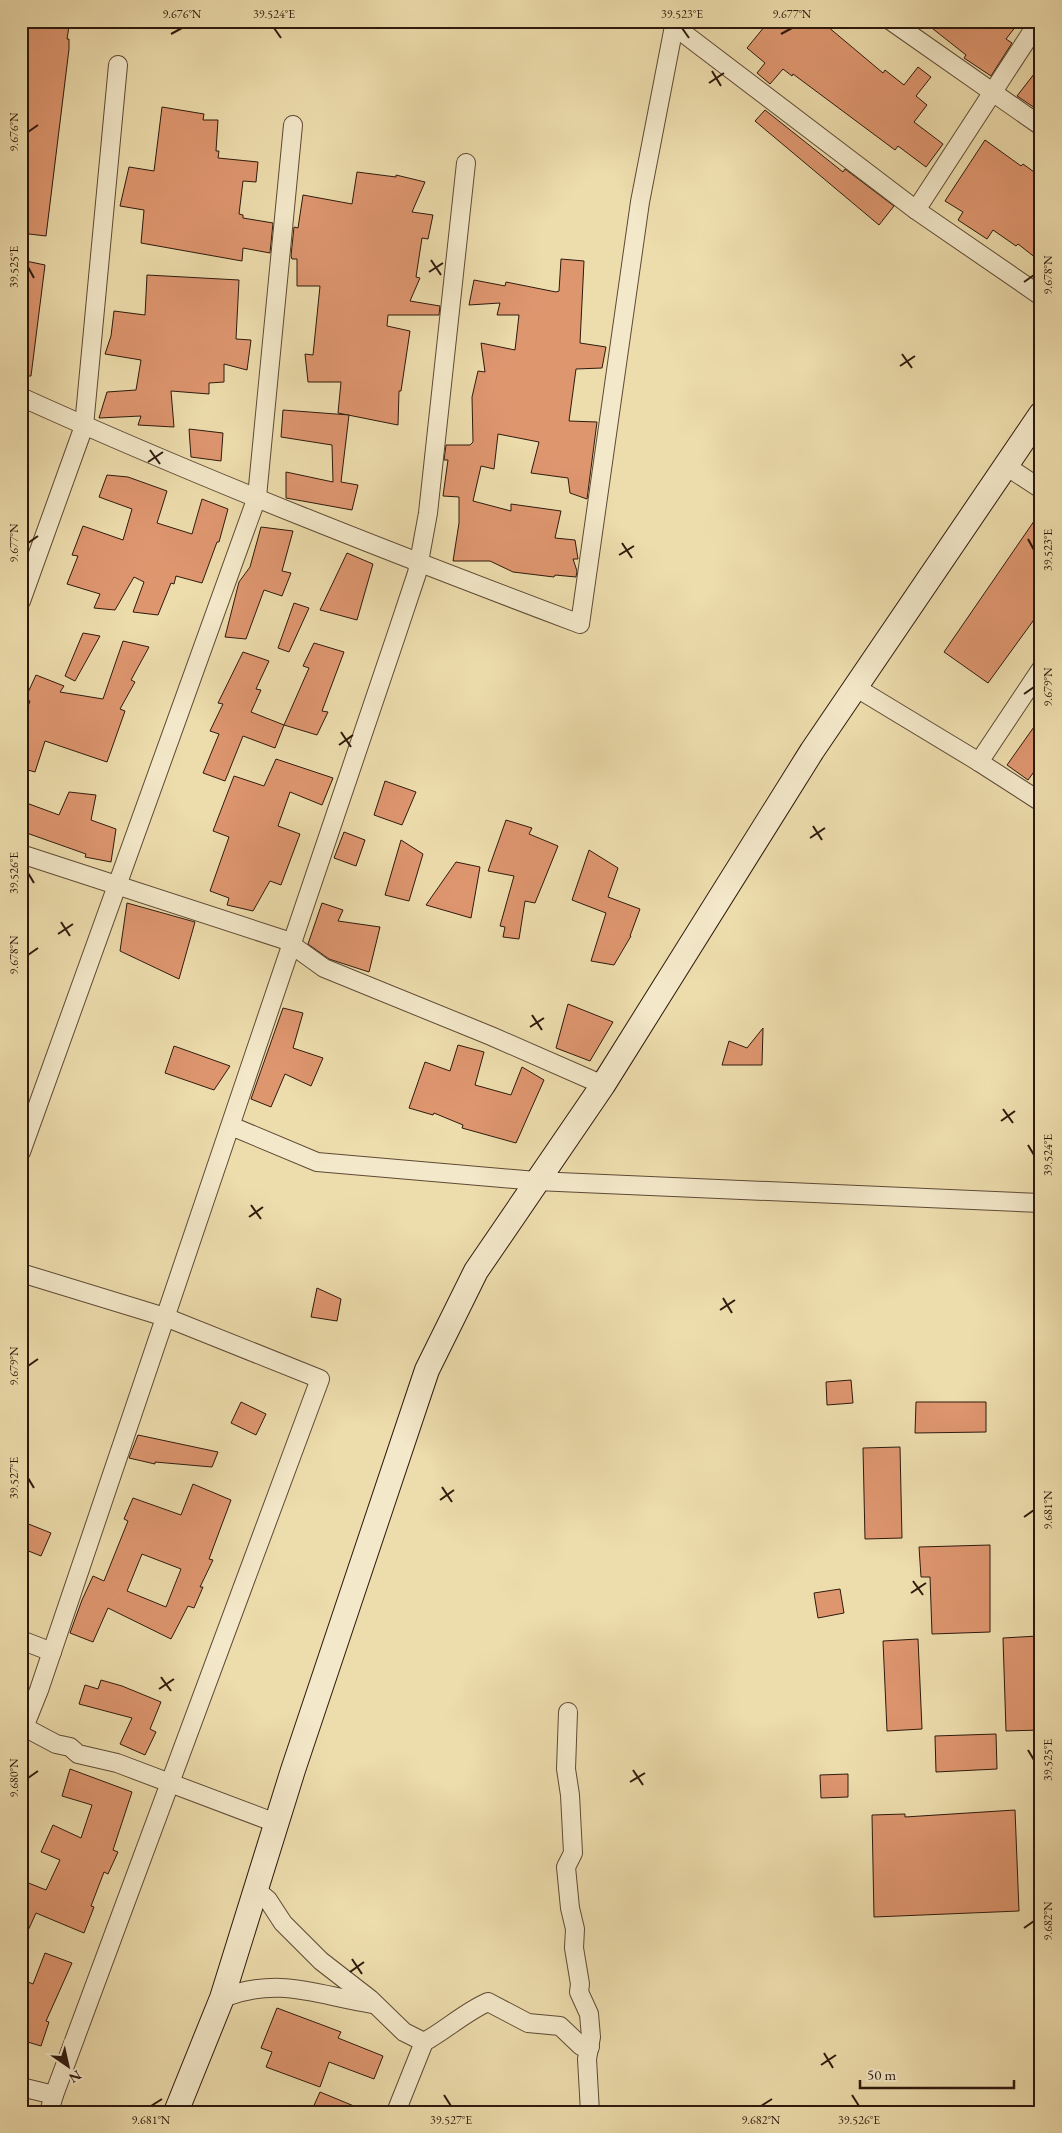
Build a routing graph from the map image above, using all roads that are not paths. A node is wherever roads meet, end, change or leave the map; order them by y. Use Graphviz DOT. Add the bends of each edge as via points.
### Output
graph roads {
  1 [pos="891,21"];
  2 [pos="1039,21"];
  3 [pos="674,24"];
  4 [pos="118,65"];
  5 [pos="992,94"];
  6 [pos="293,125"];
  7 [pos="1041,126"];
  8 [pos="466,163"];
  9 [pos="916,210"];
  10 [pos="1041,296"];
  11 [pos="21,397"];
  12 [pos="1041,414"];
  13 [pos="84,426"];
  14 [pos="1006,466"];
  15 [pos="1041,489"];
  16 [pos="256,497"];
  17 [pos="419,563"];
  18 [pos="21,601"];
  19 [pos="1041,670"];
  20 [pos="855,687"];
  21 [pos="978,762"];
  22 [pos="1041,802"];
  23 [pos="21,854"];
  24 [pos="119,886"];
  25 [pos="294,946"];
  26 [pos="603,1085"];
  27 [pos="231,1126"];
  28 [pos="21,1152"];
  29 [pos="536,1181"];
  30 [pos="1041,1203"];
  31 [pos="21,1273"];
  32 [pos="165,1317"];
  33 [pos="21,1640"];
  34 [pos="52,1652"];
  35 [pos="568,1712"];
  36 [pos="23,1731"];
  37 [pos="170,1784"];
  38 [pos="276,1823"];
  39 [pos="256,1890"];
  40 [pos="222,1998"];
  41 [pos="376,2005"];
  42 [pos="424,2042"];
  43 [pos="590,2047"];
  44 [pos="21,2087"];
  45 [pos="54,2095"];
  46 [pos="49,2112"];
  47 [pos="176,2112"];
  48 [pos="396,2112"];
  49 [pos="590,2112"];
  1 -- 5 [label="street"];
  2 -- 5 [label="street"];
  3 -- 9 [label="street"];
  3 -- 17 [label="street" via="640,202 580,624"];
  4 -- 13 [label="street"];
  5 -- 7 [label="street"];
  5 -- 9 [label="street"];
  6 -- 16 [label="street"];
  8 -- 17 [label="street" via="428,513"];
  9 -- 10 [label="street"];
  11 -- 13 [label="street"];
  12 -- 14 [label="street"];
  13 -- 16 [label="street"];
  13 -- 18 [label="street"];
  14 -- 15 [label="street"];
  14 -- 20 [label="street"];
  16 -- 17 [label="street"];
  16 -- 24 [label="street"];
  17 -- 25 [label="street"];
  19 -- 21 [label="street"];
  20 -- 21 [label="street"];
  20 -- 26 [label="street"];
  21 -- 22 [label="street"];
  23 -- 24 [label="street"];
  24 -- 25 [label="street" via="285,940"];
  24 -- 28 [label="street"];
  25 -- 26 [label="street" via="324,968"];
  25 -- 27 [label="street"];
  26 -- 29 [label="street"];
  27 -- 29 [label="street" via="317,1162"];
  27 -- 32 [label="street"];
  29 -- 30 [label="street"];
  29 -- 38 [label="street" via="476,1271 427,1370"];
  31 -- 32 [label="street"];
  32 -- 34 [label="street"];
  32 -- 37 [label="street" via="320,1379"];
  33 -- 34 [label="street"];
  34 -- 36 [label="street"];
  35 -- 43 [label="street" via="566,1769 572,1853 566,1867 575,1929 579,1992 588,2014"];
  36 -- 37 [label="street" via="70,1747 78,1754 117,1763"];
  37 -- 38 [label="street"];
  37 -- 45 [label="street"];
  38 -- 39 [label="street"];
  39 -- 40 [label="street"];
  39 -- 41 [label="street" via="317,1957"];
  40 -- 41 [label="street" via="252,1988 288,1987"];
  40 -- 47 [label="street"];
  41 -- 42 [label="street" via="404,2032"];
  42 -- 43 [label="street" via="488,2002 528,2023 560,2026 581,2046"];
  42 -- 48 [label="street"];
  43 -- 49 [label="street" via="587,2059"];
  44 -- 45 [label="street"];
  45 -- 46 [label="street"];
}
